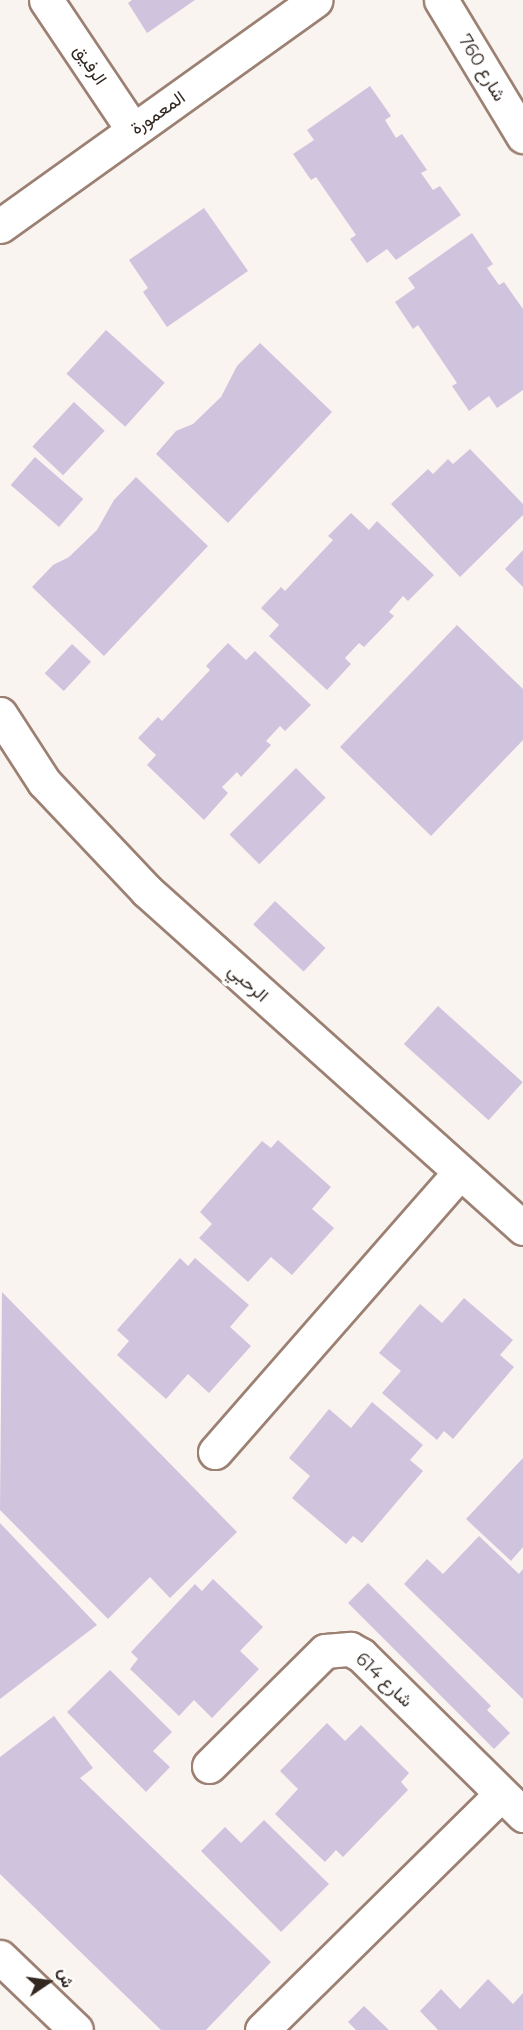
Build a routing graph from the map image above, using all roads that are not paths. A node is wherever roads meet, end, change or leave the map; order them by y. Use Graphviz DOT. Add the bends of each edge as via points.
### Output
graph roads {
  1 [pos="46,0"];
  2 [pos="441,0"];
  3 [pos="302,4"];
  4 [pos="134,130"];
  5 [pos="523,136"];
  6 [pos="0,226"];
  7 [pos="0,714"];
  8 [pos="460,1172"];
  9 [pos="523,1228"];
  10 [pos="215,1452"];
  11 [pos="209,1766"];
  12 [pos="512,1805"];
  13 [pos="0,1957"];
  14 [pos="76,2030"];
  15 [pos="262,2030"];
  1 -- 4 [label="street, الرفيق"];
  2 -- 5 [label="street, شارع 760"];
  3 -- 4 [label="street, المعمورة"];
  4 -- 6 [label="street, المعمورة"];
  7 -- 8 [label="street, الرحبي" via="44,782 147,891"];
  8 -- 9 [label="street, الرحبي"];
  8 -- 10 [label="street"];
  11 -- 12 [label="street, شارع 614" via="325,1651 350,1649 361,1655"];
  12 -- 15 [label="street, شارع 614"];
  13 -- 14 [label="street"];
}
